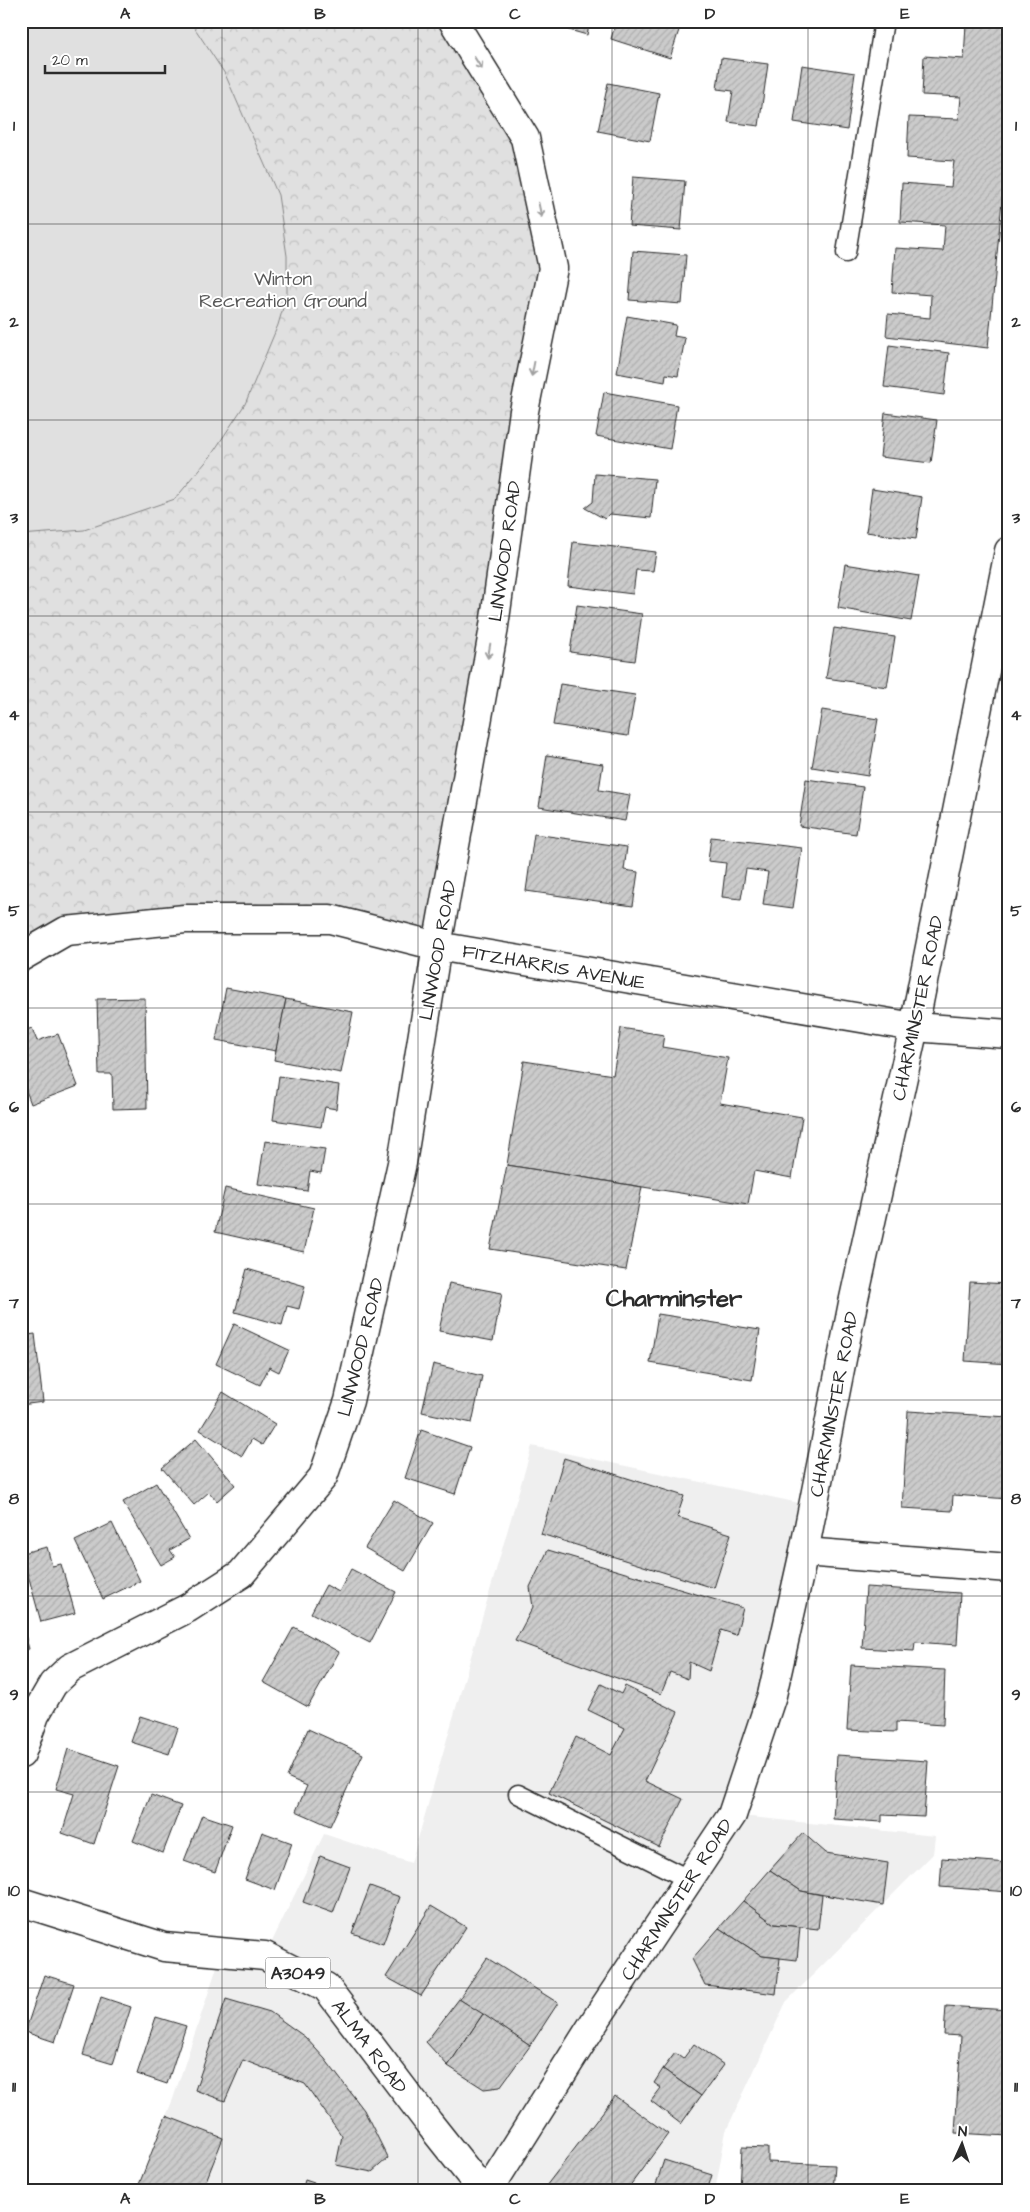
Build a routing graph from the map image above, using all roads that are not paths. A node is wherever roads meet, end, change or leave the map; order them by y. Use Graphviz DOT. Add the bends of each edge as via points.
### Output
graph roads {
  1 [pos="453,21"];
  2 [pos="884,21"];
  3 [pos="846,253"];
  4 [pos="1009,551"];
  5 [pos="436,946"];
  6 [pos="21,957"];
  7 [pos="914,1027"];
  8 [pos="1009,1034"];
  9 [pos="804,1552"];
  10 [pos="1009,1568"];
  11 [pos="21,1754"];
  12 [pos="518,1794"];
  13 [pos="690,1880"];
  14 [pos="21,1902"];
  15 [pos="483,2191"];
  16 [pos="488,2191"];
  1 -- 5 [label="street, LINWOOD ROAD, one-way" via="525,138 553,268 524,411 493,633"];
  2 -- 3 [label="lane"];
  4 -- 7 [label="street, CHARMINSTER ROAD"];
  5 -- 6 [label="street, FITZHARRIS AVENUE" via="330,919 185,919 66,931"];
  5 -- 7 [label="street, FITZHARRIS AVENUE"];
  5 -- 11 [label="street, LINWOOD ROAD" via="400,1173 349,1401 323,1477 241,1574 188,1608 70,1668 53,1684 35,1715"];
  7 -- 8 [label="street, FITZHARRIS AVENUE"];
  7 -- 9 [label="street, CHARMINSTER ROAD" via="853,1303"];
  9 -- 10 [label="street"];
  9 -- 13 [label="street, CHARMINSTER ROAD" via="772,1695 732,1816"];
  12 -- 13 [label="lane"];
  13 -- 16 [label="street, CHARMINSTER ROAD" via="597,2018"];
  14 -- 15 [label="street, ALMA ROAD / A3049" via="164,1947 265,1956 326,1987"];
}
